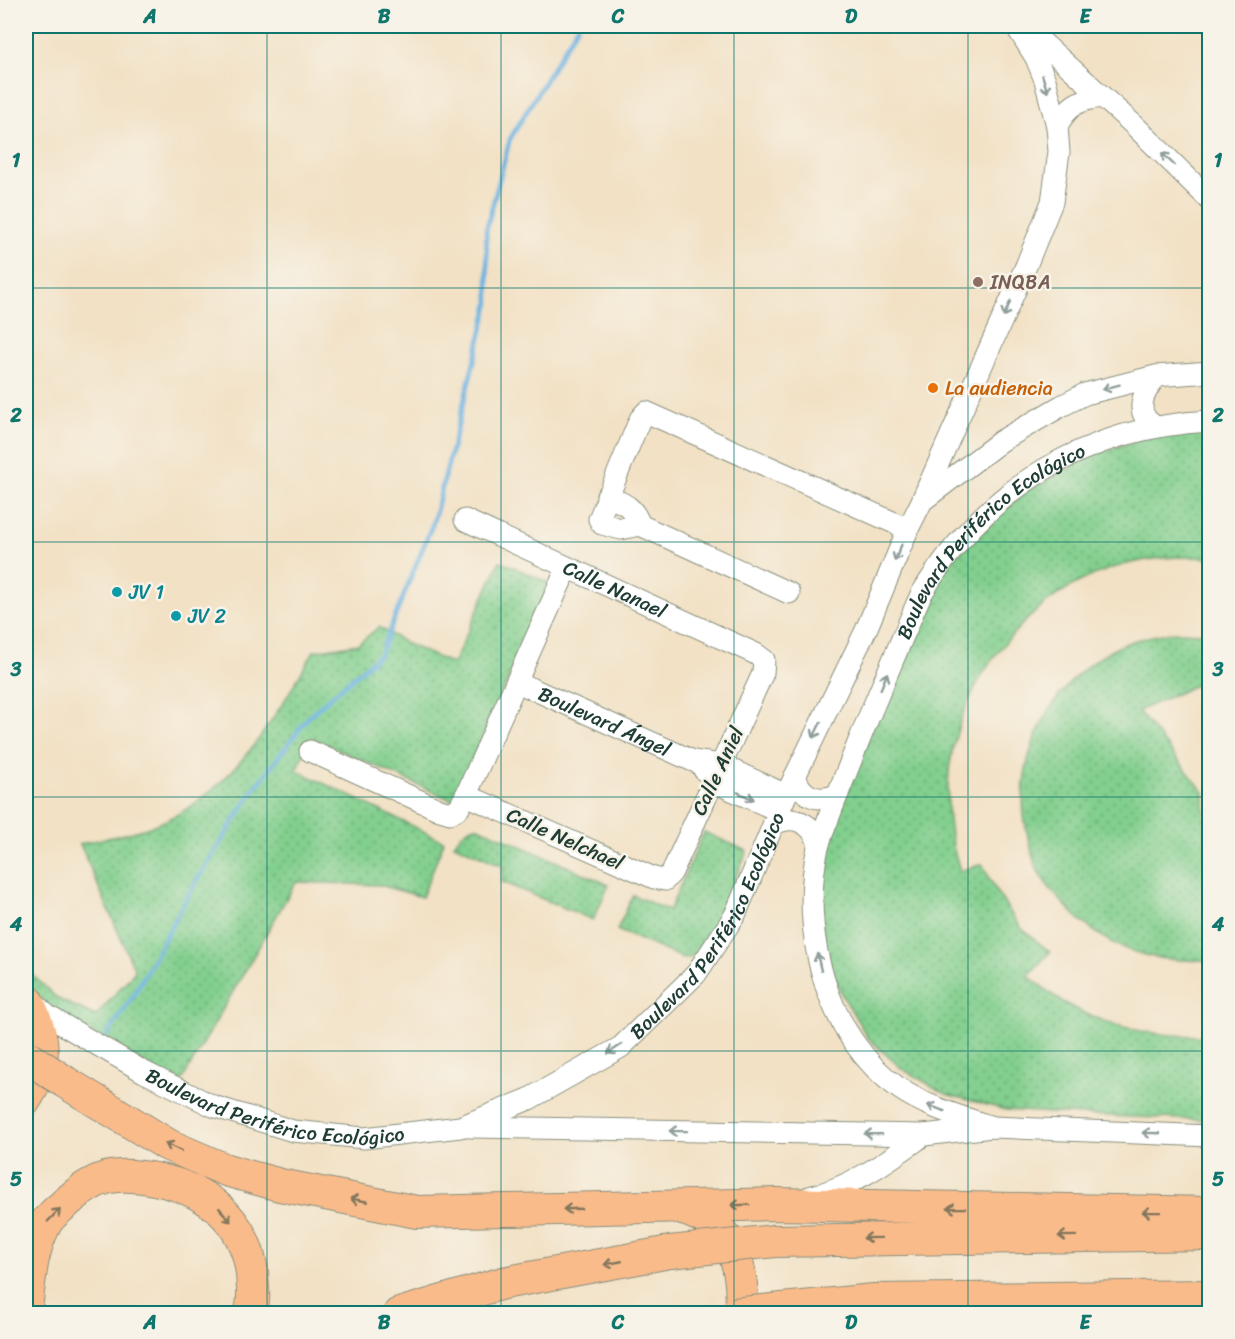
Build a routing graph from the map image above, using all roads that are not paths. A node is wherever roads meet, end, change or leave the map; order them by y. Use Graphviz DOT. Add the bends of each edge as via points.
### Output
graph roads {
  1 [pos="1022,27"];
  2 [pos="1102,97"];
  3 [pos="1057,126"];
  4 [pos="1209,200"];
  5 [pos="1209,372"];
  6 [pos="1156,376"];
  7 [pos="1209,422"];
  8 [pos="1156,428"];
  9 [pos="922,501"];
  10 [pos="465,520"];
  11 [pos="908,529"];
  12 [pos="567,568"];
  13 [pos="789,593"];
  14 [pos="764,660"];
  15 [pos="516,682"];
  16 [pos="310,751"];
  17 [pos="718,772"];
  18 [pos="838,794"];
  19 [pos="466,795"];
  20 [pos="783,802"];
  21 [pos="819,845"];
  22 [pos="665,880"];
  23 [pos="27,998"];
  24 [pos="26,1056"];
  25 [pos="26,1102"];
  26 [pos="460,1127"];
  27 [pos="992,1127"];
  28 [pos="924,1135"];
  29 [pos="1209,1136"];
  30 [pos="778,1204"];
  31 [pos="673,1207"];
  32 [pos="1209,1213"];
  33 [pos="1209,1234"];
  34 [pos="1209,1296"];
  35 [pos="26,1309"];
  36 [pos="1209,1311"];
  37 [pos="250,1314"];
  38 [pos="399,1314"];
  39 [pos="734,1314"];
  40 [pos="741,1314"];
  41 [pos="1137,1314"];
  1 -- 2 [label="street"];
  1 -- 3 [label="street, one-way" via="1045,80"];
  2 -- 3 [label="street" via="1075,103"];
  4 -- 2 [label="street, one-way"];
  3 -- 9 [label="street, one-way" via="1059,152 1052,202"];
  5 -- 6 [label="street, Boulevard Periférico Ecológico"];
  6 -- 8 [label="street" via="1146,390 1142,409"];
  6 -- 9 [label="street, Boulevard Periférico Ecológico, one-way" via="1096,391 1061,406 1001,441"];
  7 -- 8 [label="street, Boulevard Periférico Ecológico"];
  18 -- 8 [label="street, Boulevard Periférico Ecológico, one-way" via="921,594 956,545 1008,493 1040,471 1079,451"];
  9 -- 11 [label="street, Boulevard Periférico Ecológico"];
  10 -- 12 [label="street, Calle Nanael"];
  11 -- 13 [label="street" via="646,412 607,496 629,506 640,525"];
  11 -- 20 [label="street, Boulevard Periférico Ecológico, one-way" via="866,630"];
  12 -- 14 [label="street, Calle Nanael"];
  12 -- 15 [label="street"];
  14 -- 17 [label="street, Calle Aniel" via="763,673"];
  15 -- 17 [label="street, Boulevard Ángel"];
  15 -- 19 [label="street"];
  16 -- 19 [label="street" via="450,813 459,808"];
  17 -- 20 [label="street, Boulevard Ángel"];
  17 -- 22 [label="street, Calle Aniel"];
  18 -- 20 [label="street" via="825,799 811,797 800,789"];
  18 -- 21 [label="street, Boulevard Periférico Ecológico"];
  19 -- 22 [label="street, Calle Nelchael"];
  20 -- 21 [label="street" via="786,820 800,821 813,831"];
  20 -- 26 [label="street, Boulevard Periférico Ecológico, one-way" via="735,915 696,974 621,1047 529,1099"];
  27 -- 21 [label="street, Boulevard Periférico Ecológico, one-way" via="929,1106 899,1088 871,1063 848,1033 820,968 813,932 811,887"];
  23 -- 25 [label="main road" via="43,1032 44,1065"];
  23 -- 26 [label="street, Boulevard Periférico Ecológico" via="48,1016 154,1077 213,1106 293,1131 364,1138"];
  31 -- 24 [label="highway, one-way, bridge" via="417,1212 280,1185 225,1170 168,1145"];
  28 -- 26 [label="street, one-way"];
  27 -- 28 [label="street"];
  29 -- 27 [label="street, one-way"];
  28 -- 30 [label="street" via="851,1183"];
  30 -- 31 [label="highway, one-way"];
  32 -- 30 [label="highway, one-way"];
  31 -- 40 [label="highway" via="701,1215 727,1238 741,1283"];
  33 -- 38 [label="highway, one-way, bridge" via="775,1241 670,1252 503,1283"];
  34 -- 39 [label="highway, bridge" via="874,1300"];
  35 -- 37 [label="highway, one-way" via="33,1250 48,1219 78,1192 108,1177 134,1175 199,1193 221,1210 250,1257"];
  36 -- 41 [label="highway"];
}
